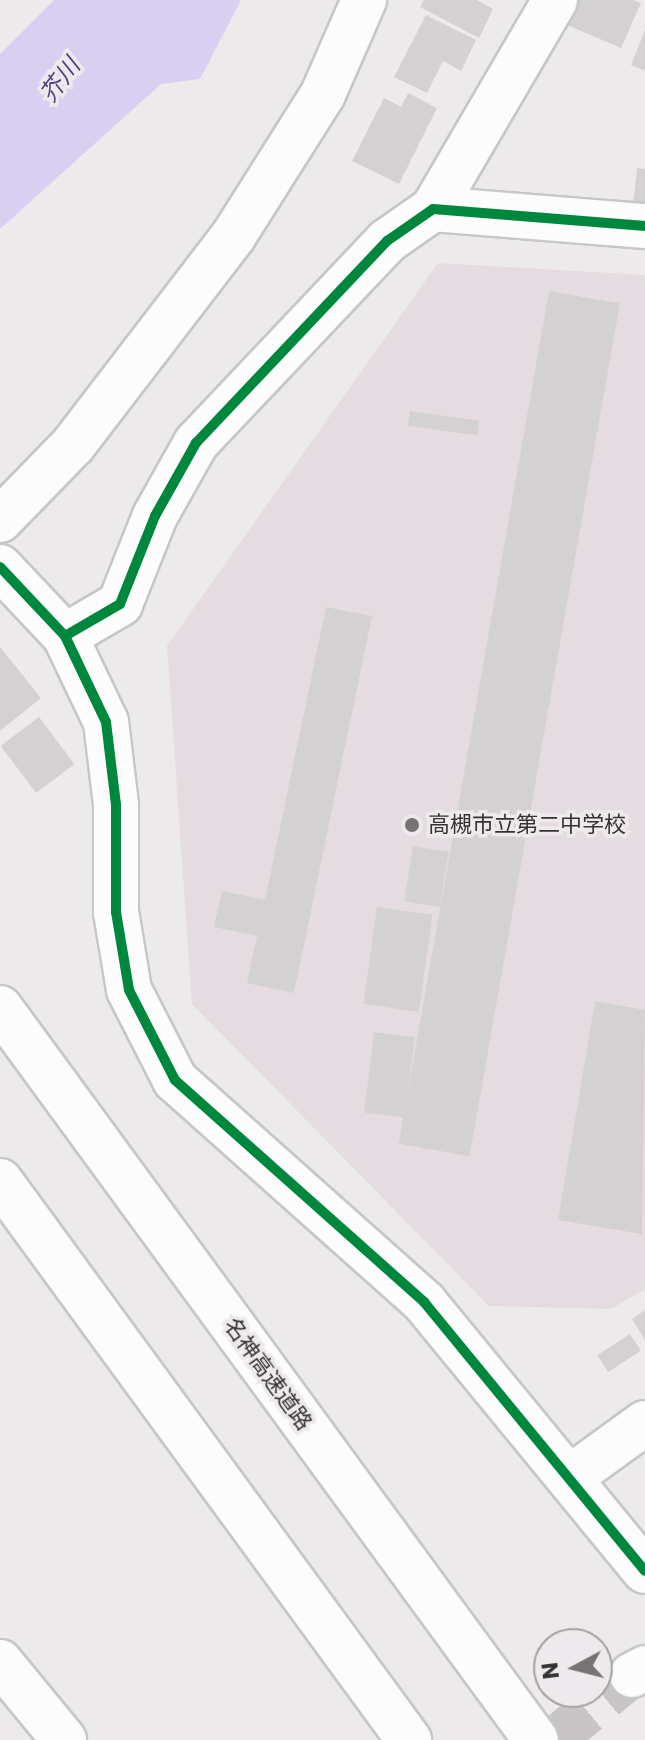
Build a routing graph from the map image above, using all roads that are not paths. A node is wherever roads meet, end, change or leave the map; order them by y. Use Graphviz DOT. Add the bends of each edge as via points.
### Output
graph roads {
  1 [pos="364,0"];
  2 [pos="555,0"];
  3 [pos="433,209"];
  4 [pos="645,226"];
  5 [pos="0,520"];
  6 [pos="0,567"];
  7 [pos="65,636"];
  8 [pos="0,1008"];
  9 [pos="0,1181"];
  10 [pos="645,1423"];
  11 [pos="569,1478"];
  12 [pos="645,1571"];
  13 [pos="2,1669"];
  14 [pos="64,1740"];
  15 [pos="409,1740"];
  16 [pos="536,1740"];
  1 -- 5 [label="main road" via="323,94 234,235 73,445"];
  2 -- 3 [label="main road"];
  3 -- 4 [label="main road"];
  3 -- 7 [label="main road" via="387,241 196,443 155,516 120,604"];
  6 -- 7 [label="main road"];
  7 -- 11 [label="main road" via="106,722 116,805 116,912 129,990 175,1080 424,1302"];
  8 -- 16 [label="main road, 名神高速道路"];
  9 -- 15 [label="main road"];
  10 -- 11 [label="main road"];
  11 -- 12 [label="main road"];
  13 -- 14 [label="main road"];
}
